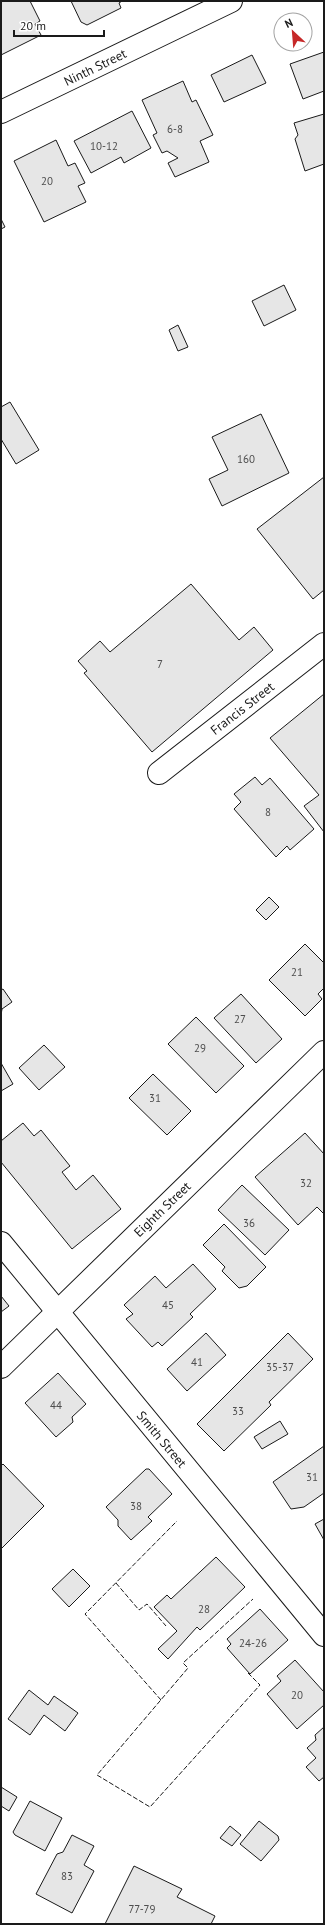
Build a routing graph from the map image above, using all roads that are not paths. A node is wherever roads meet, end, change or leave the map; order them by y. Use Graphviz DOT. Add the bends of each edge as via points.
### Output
graph roads {
  1 [pos="232,1"];
  2 [pos="1,112"];
  3 [pos="324,644"];
  4 [pos="159,773"];
  5 [pos="324,1052"];
  6 [pos="1,1243"];
  7 [pos="57,1312"];
  8 [pos="1,1367"];
  9 [pos="324,1636"];
  1 -- 2 [label="street, Ninth Street"];
  3 -- 4 [label="street, Francis Street"];
  5 -- 7 [label="street, Eighth Street"];
  6 -- 7 [label="street, Smith Street"];
  7 -- 8 [label="street, Eighth Street"];
  7 -- 9 [label="street, Smith Street"];
}
